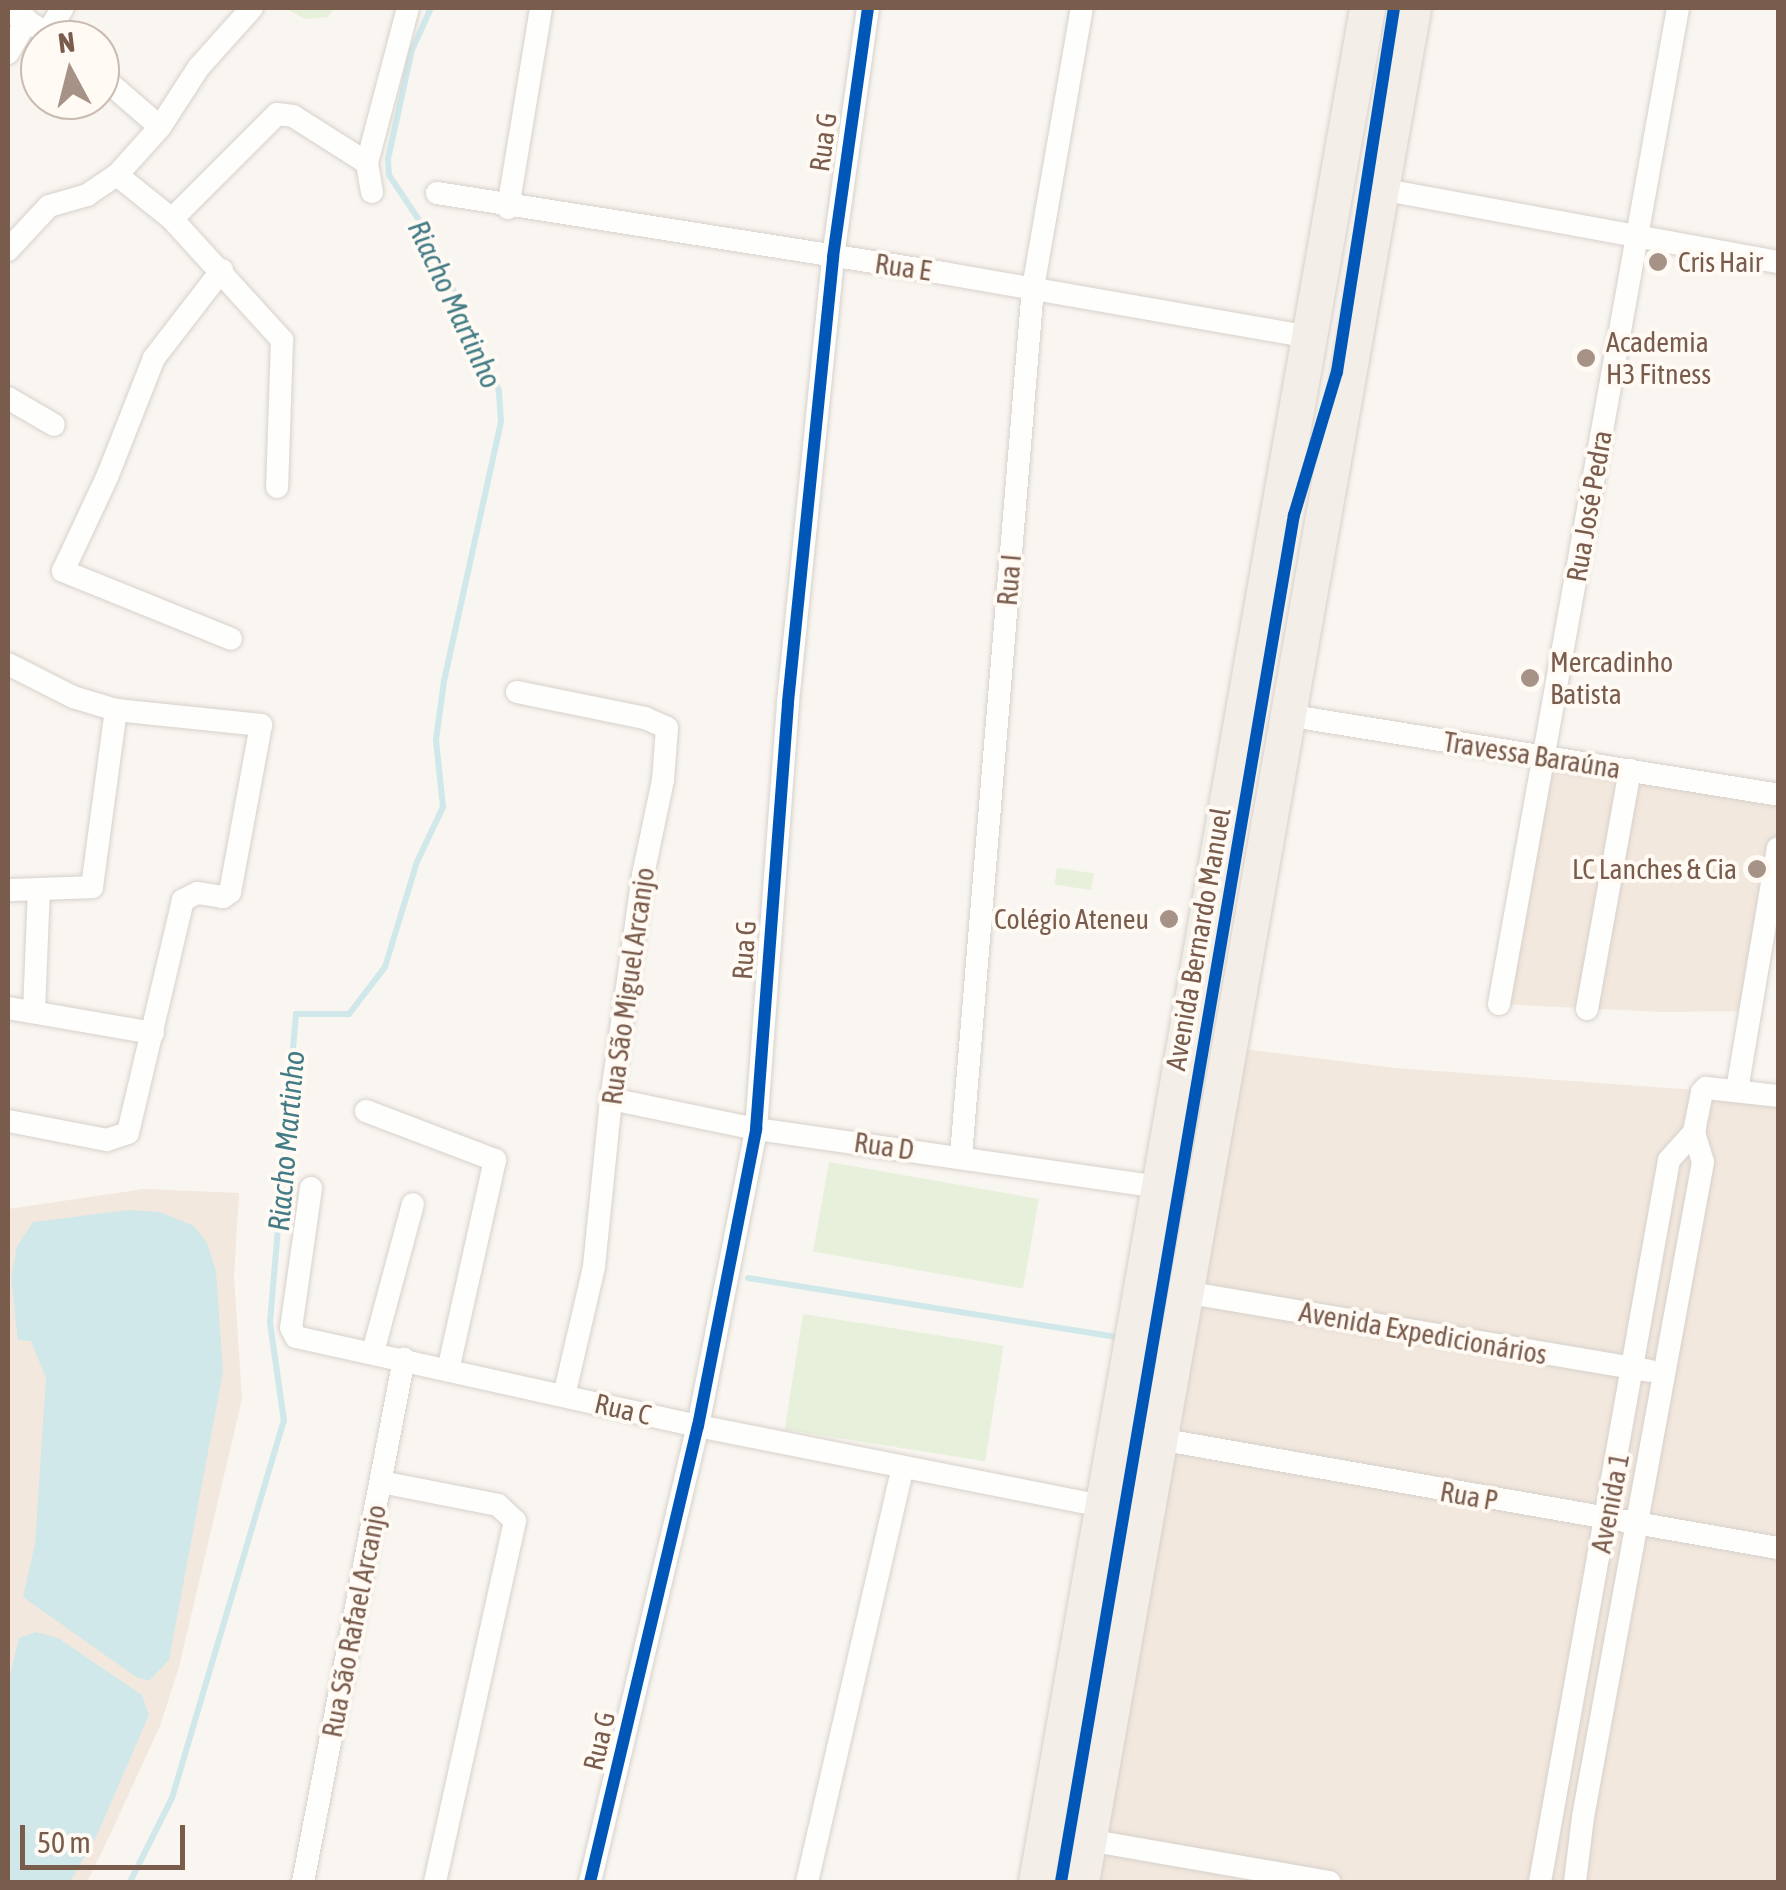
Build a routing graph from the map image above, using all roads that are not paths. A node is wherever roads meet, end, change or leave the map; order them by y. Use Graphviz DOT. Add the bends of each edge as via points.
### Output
graph roads {
  1 [pos="252,8"];
  2 [pos="408,8"];
  3 [pos="541,8"];
  4 [pos="868,8"];
  5 [pos="1082,8"];
  6 [pos="1367,8"];
  7 [pos="1413,8"];
  8 [pos="1678,8"];
  9 [pos="17,16"];
  10 [pos="8,53"];
  11 [pos="120,92"];
  12 [pos="160,127"];
  13 [pos="367,163"];
  14 [pos="117,175"];
  15 [pos="1380,189"];
  16 [pos="372,192"];
  17 [pos="436,194"];
  18 [pos="508,208"];
  19 [pos="172,219"];
  20 [pos="1639,235"];
  21 [pos="8,250"];
  22 [pos="833,257"];
  23 [pos="1778,262"];
  24 [pos="222,270"];
  25 [pos="1033,288"];
  26 [pos="1308,337"];
  27 [pos="8,398"];
  28 [pos="54,424"];
  29 [pos="1285,462"];
  30 [pos="1329,472"];
  31 [pos="278,487"];
  32 [pos="1276,512"];
  33 [pos="1321,520"];
  34 [pos="231,638"];
  35 [pos="8,664"];
  36 [pos="518,692"];
  37 [pos="116,710"];
  38 [pos="1286,715"];
  39 [pos="1542,758"];
  40 [pos="1630,770"];
  41 [pos="1778,795"];
  42 [pos="1778,848"];
  43 [pos="8,890"];
  44 [pos="39,890"];
  45 [pos="1499,1004"];
  46 [pos="8,1008"];
  47 [pos="1587,1009"];
  48 [pos="34,1012"];
  49 [pos="153,1032"];
  50 [pos="1736,1090"];
  51 [pos="1778,1096"];
  52 [pos="611,1099"];
  53 [pos="366,1110"];
  54 [pos="8,1121"];
  55 [pos="756,1129"];
  56 [pos="1694,1132"];
  57 [pos="961,1156"];
  58 [pos="1158,1187"];
  59 [pos="311,1188"];
  60 [pos="414,1204"];
  61 [pos="1184,1292"];
  62 [pos="373,1352"];
  63 [pos="404,1359"];
  64 [pos="1635,1369"];
  65 [pos="448,1370"];
  66 [pos="1662,1373"];
  67 [pos="564,1396"];
  68 [pos="698,1426"];
  69 [pos="1160,1439"];
  70 [pos="903,1468"];
  71 [pos="381,1482"];
  72 [pos="1101,1506"];
  73 [pos="1607,1521"];
  74 [pos="1638,1525"];
  75 [pos="1778,1548"];
  76 [pos="1088,1840"];
  77 [pos="303,1882"];
  78 [pos="435,1882"];
  79 [pos="590,1882"];
  80 [pos="807,1882"];
  81 [pos="1036,1882"];
  82 [pos="1081,1882"];
  83 [pos="1329,1882"];
  84 [pos="1540,1882"];
  85 [pos="1575,1882"];
  1 -- 12 [label="street" via="199,67"];
  2 -- 13 [label="street"];
  3 -- 18 [label="street"];
  4 -- 22 [label="street, Rua G"];
  5 -- 25 [label="street, Rua I"];
  6 -- 26 [label="main road, Avenida Bernardo Manuel"];
  7 -- 15 [label="main road, Avenida Bernardo Manuel"];
  8 -- 20 [label="street, Rua José Pedra"];
  9 -- 10 [label="street"];
  11 -- 12 [label="street"];
  12 -- 14 [label="street"];
  13 -- 16 [label="street"];
  13 -- 19 [label="street" via="289,114 268,120"];
  14 -- 19 [label="street"];
  14 -- 21 [label="street" via="49,206"];
  15 -- 20 [label="street"];
  15 -- 30 [label="main road, Avenida Bernardo Manuel"];
  17 -- 18 [label="street, Rua E"];
  18 -- 22 [label="street, Rua E"];
  19 -- 24 [label="street"];
  20 -- 23 [label="street"];
  20 -- 39 [label="street, Rua José Pedra"];
  22 -- 25 [label="street, Rua E"];
  22 -- 55 [label="street, Rua G" via="788,702"];
  24 -- 31 [label="street" via="282,340"];
  24 -- 34 [label="street" via="154,358 63,571"];
  25 -- 26 [label="street, Rua E"];
  25 -- 57 [label="street, Rua I"];
  26 -- 29 [label="main road, Avenida Bernardo Manuel"];
  27 -- 28 [label="street"];
  29 -- 30 [label="main road"];
  29 -- 32 [label="main road, Avenida Bernardo Manuel"];
  30 -- 33 [label="main road, Avenida Bernardo Manuel"];
  32 -- 33 [label="main road"];
  32 -- 58 [label="main road, Avenida Bernardo Manuel"];
  33 -- 38 [label="main road, Avenida Bernardo Manuel"];
  35 -- 37 [label="street"];
  36 -- 52 [label="street, Rua São Miguel Arcanjo" via="666,728"];
  37 -- 44 [label="street" via="92,887"];
  37 -- 49 [label="street" via="261,725 230,892 197,892 184,900"];
  38 -- 39 [label="street, Travessa Baraúna"];
  38 -- 61 [label="main road, Avenida Bernardo Manuel"];
  39 -- 40 [label="street, Travessa Baraúna"];
  39 -- 45 [label="street, Rua José Pedra"];
  40 -- 41 [label="street, Travessa Baraúna"];
  40 -- 47 [label="street"];
  42 -- 50 [label="street"];
  43 -- 44 [label="street"];
  44 -- 48 [label="street"];
  46 -- 48 [label="street"];
  48 -- 49 [label="street"];
  49 -- 54 [label="street" via="131,1127 122,1138"];
  50 -- 51 [label="street"];
  50 -- 56 [label="street, Avenida 1" via="1706,1088"];
  52 -- 55 [label="street, Rua D"];
  52 -- 67 [label="street, Rua São Miguel Arcanjo" via="594,1267"];
  53 -- 65 [label="street" via="495,1160"];
  55 -- 57 [label="street, Rua D"];
  55 -- 68 [label="street, Rua G"];
  56 -- 64 [label="street, Avenida 1" via="1669,1160"];
  56 -- 66 [label="street, Avenida 1" via="1702,1162"];
  57 -- 58 [label="street, Rua D"];
  58 -- 72 [label="main road, Avenida Bernardo Manuel"];
  59 -- 62 [label="street, Rua C" via="292,1332"];
  60 -- 62 [label="street"];
  61 -- 64 [label="street, Avenida Expedicionários"];
  61 -- 69 [label="main road, Avenida Bernardo Manuel"];
  62 -- 63 [label="street, Rua C"];
  63 -- 65 [label="street, Rua C"];
  63 -- 71 [label="street, Rua São Rafael Arcanjo"];
  64 -- 66 [label="street, Avenida Expedicionários"];
  64 -- 73 [label="street, Avenida 1"];
  65 -- 67 [label="street, Rua C"];
  66 -- 74 [label="street, Avenida 1"];
  67 -- 68 [label="street, Rua C"];
  68 -- 70 [label="street, Rua C"];
  68 -- 79 [label="street, Rua G"];
  69 -- 73 [label="street, Rua P"];
  69 -- 76 [label="main road, Avenida Bernardo Manuel"];
  70 -- 72 [label="street, Rua C"];
  70 -- 80 [label="street"];
  71 -- 77 [label="street, Rua São Rafael Arcanjo"];
  71 -- 78 [label="street" via="498,1505 515,1520"];
  72 -- 81 [label="main road, Avenida Bernardo Manuel"];
  73 -- 74 [label="street, Rua P"];
  73 -- 84 [label="street, Avenida 1"];
  74 -- 75 [label="street, Rua P"];
  74 -- 85 [label="street, Avenida 1"];
  76 -- 82 [label="main road, Avenida Bernardo Manuel"];
  76 -- 83 [label="street"];
}
